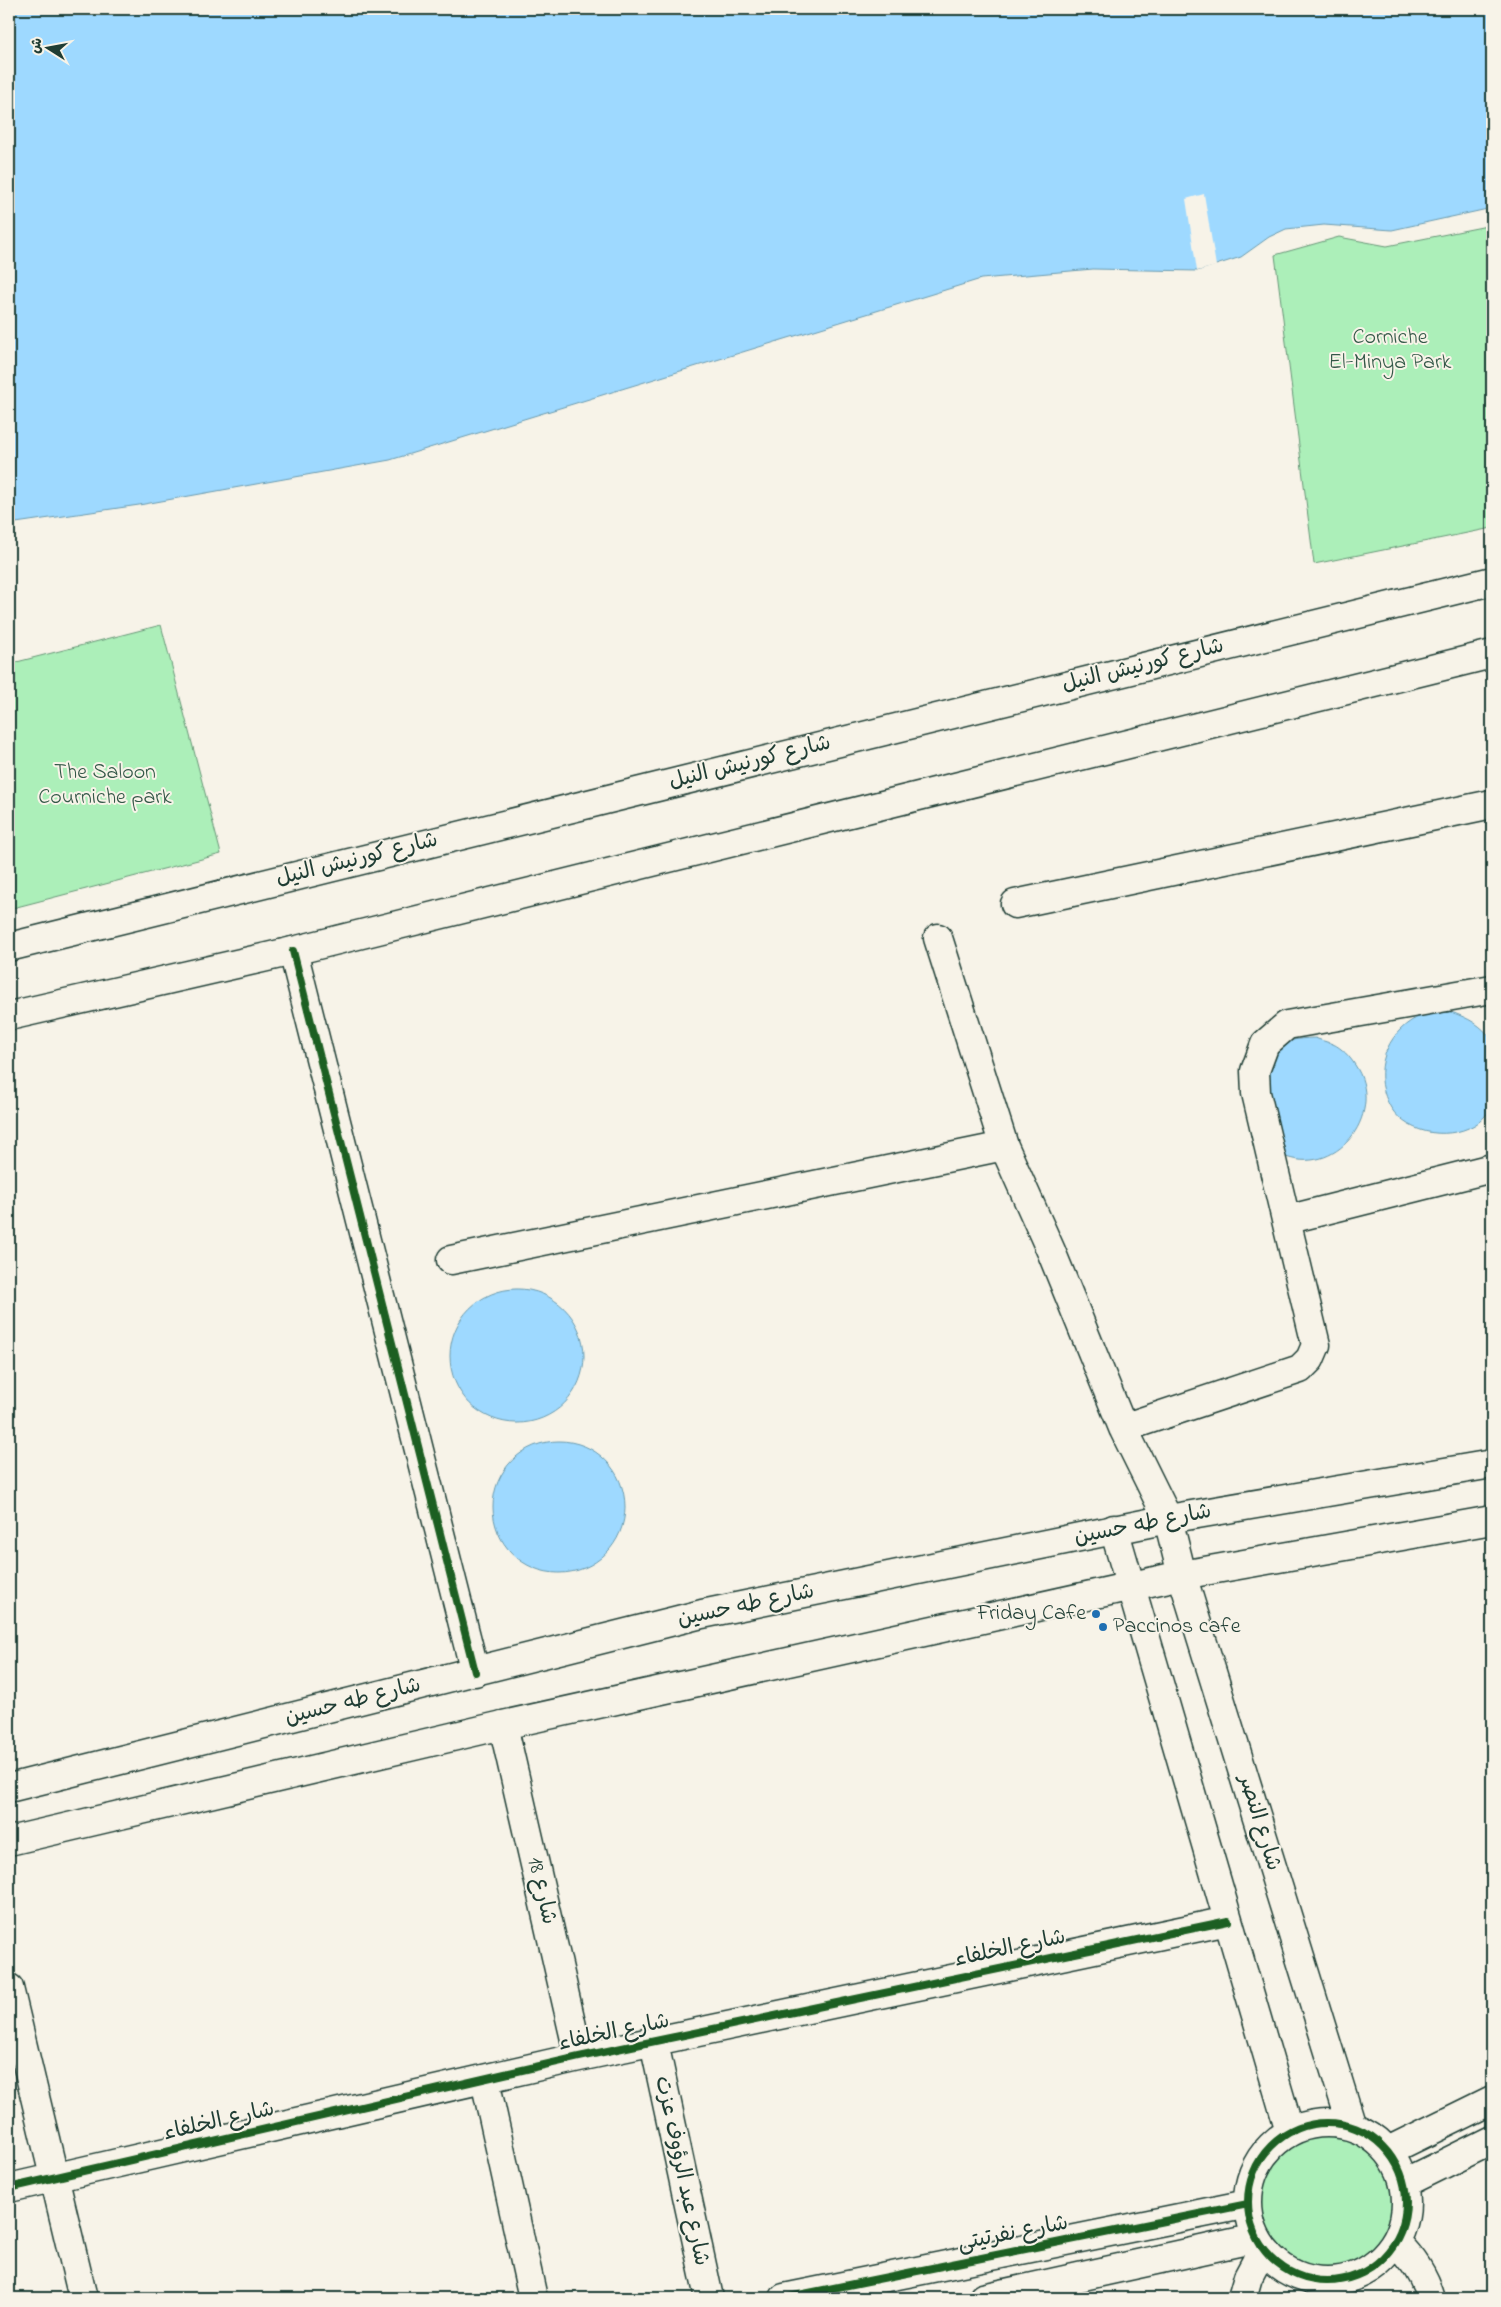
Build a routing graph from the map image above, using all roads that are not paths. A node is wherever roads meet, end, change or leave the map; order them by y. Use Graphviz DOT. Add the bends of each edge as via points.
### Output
graph roads {
  1 [pos="1492,581"];
  2 [pos="1492,654"];
  3 [pos="1492,804"];
  4 [pos="1015,904"];
  5 [pos="938,938"];
  6 [pos="9,947"];
  7 [pos="293,951"];
  8 [pos="1492,989"];
  9 [pos="9,1016"];
  10 [pos="1004,1146"];
  11 [pos="1492,1168"];
  12 [pos="1286,1220"];
  13 [pos="451,1260"];
  14 [pos="1123,1428"];
  15 [pos="1492,1464"];
  16 [pos="1168,1519"];
  17 [pos="1492,1520"];
  18 [pos="1114,1529"];
  19 [pos="1182,1575"];
  20 [pos="1130,1587"];
  21 [pos="475,1672"];
  22 [pos="503,1725"];
  23 [pos="9,1788"];
  24 [pos="9,1841"];
  25 [pos="1228,1921"];
  26 [pos="9,1988"];
  27 [pos="654,2043"];
  28 [pos="579,2058"];
  29 [pos="485,2080"];
  30 [pos="1492,2100"];
  31 [pos="1352,2126"];
  32 [pos="1290,2132"];
  33 [pos="1492,2140"];
  34 [pos="1388,2151"];
  35 [pos="54,2176"];
  36 [pos="1405,2183"];
  37 [pos="9,2188"];
  38 [pos="1248,2204"];
  39 [pos="1396,2242"];
  40 [pos="1260,2243"];
  41 [pos="800,2297"];
  42 [pos="84,2298"];
  43 [pos="533,2298"];
  44 [pos="709,2298"];
  45 [pos="983,2298"];
  46 [pos="1242,2298"];
  47 [pos="1431,2298"];
  1 -- 6 [label="main road, شارع كورنيش النيل"];
  2 -- 7 [label="main road"];
  3 -- 4 [label="main road"];
  5 -- 10 [label="main road, شارع النصر"];
  7 -- 9 [label="main road"];
  7 -- 21 [label="main road"];
  8 -- 12 [label="main road" via="1287,1025 1265,1044 1255,1071 1256,1093"];
  10 -- 13 [label="main road"];
  10 -- 14 [label="main road, شارع النصر" via="1052,1251"];
  11 -- 12 [label="main road"];
  12 -- 14 [label="main road" via="1316,1346 1310,1359 1300,1369"];
  14 -- 16 [label="main road, شارع النصر"];
  15 -- 16 [label="main road, شارع طه حسين"];
  16 -- 18 [label="main road, شارع طه حسين"];
  16 -- 19 [label="main road, شارع النصر"];
  17 -- 19 [label="main road"];
  18 -- 20 [label="main road"];
  18 -- 21 [label="main road, شارع طه حسين" via="702,1614"];
  19 -- 20 [label="main road"];
  19 -- 31 [label="main road, شارع النصر"];
  20 -- 22 [label="main road"];
  20 -- 25 [label="main road"];
  21 -- 23 [label="main road, شارع طه حسين"];
  22 -- 24 [label="main road"];
  22 -- 28 [label="main road, شارع 18"];
  25 -- 27 [label="main road, شارع الخلفاء"];
  25 -- 32 [label="main road"];
  26 -- 35 [label="main road"];
  27 -- 28 [label="main road, شارع الخلفاء"];
  27 -- 44 [label="main road, شارع عبد الرؤوف عزت"];
  28 -- 29 [label="main road, شارع الخلفاء"];
  29 -- 35 [label="main road, شارع الخلفاء"];
  29 -- 43 [label="main road"];
  30 -- 34 [label="main road"];
  31 -- 32 [label="main road" via="1310,2124"];
  31 -- 34 [label="main road" via="1372,2136"];
  32 -- 38 [label="main road" via="1272,2145 1258,2162 1250,2183"];
  33 -- 36 [label="main road"];
  34 -- 36 [label="main road" via="1399,2166"];
  35 -- 37 [label="main road, شارع الخلفاء"];
  35 -- 42 [label="main road"];
  36 -- 39 [label="main road" via="1404,2223"];
  38 -- 40 [label="main road"];
  38 -- 41 [label="main road, شارع نفرتيتى"];
  39 -- 40 [label="main road" via="1368,2270 1351,2278 1331,2281 1293,2274 1276,2263"];
  39 -- 47 [label="main road" via="1412,2258"];
  40 -- 45 [label="main road"];
  40 -- 46 [label="main road"];
}
